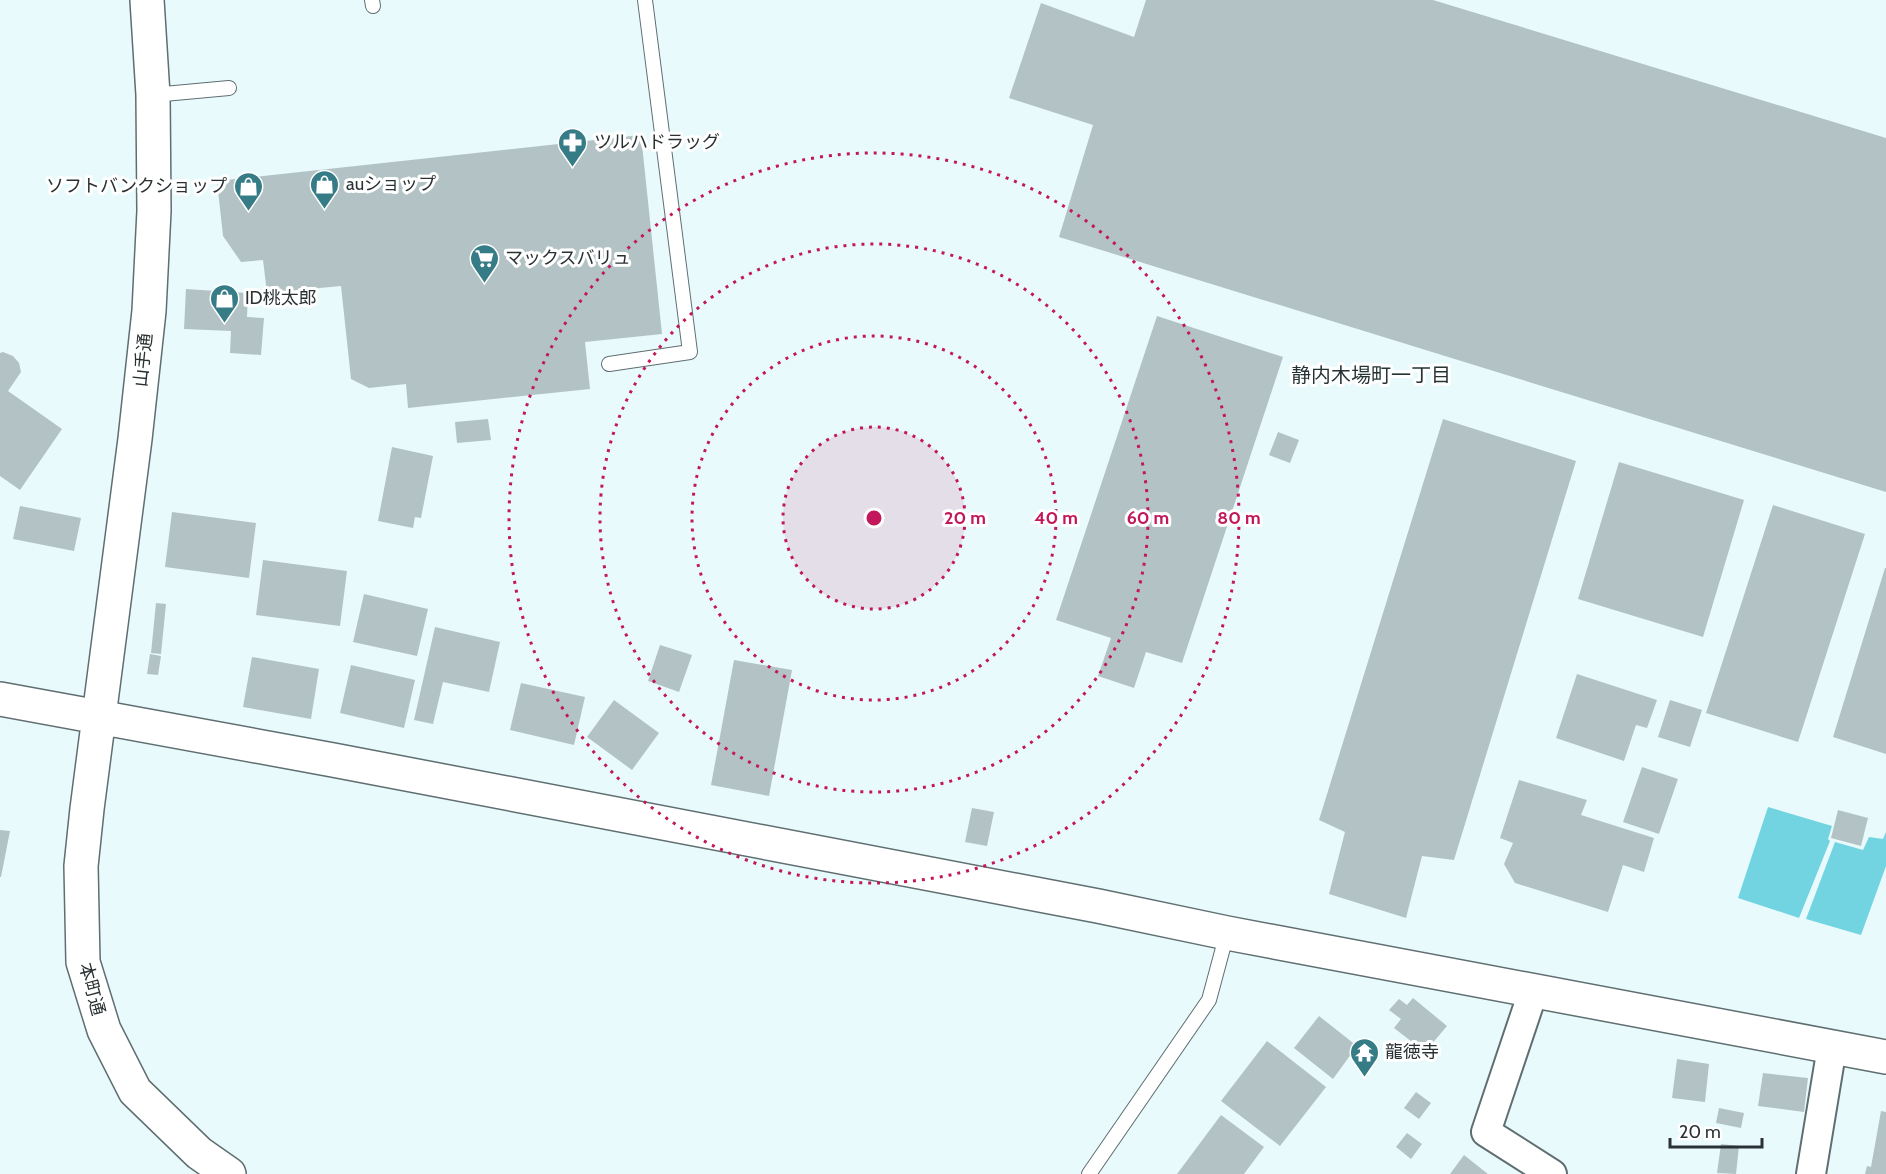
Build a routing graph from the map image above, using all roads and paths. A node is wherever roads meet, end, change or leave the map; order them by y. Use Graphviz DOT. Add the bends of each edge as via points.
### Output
graph roads {
  1 [pos="147,0"];
  2 [pos="645,0"];
  3 [pos="229,88"];
  4 [pos="153,95"];
  5 [pos="609,364"];
  6 [pos="0,699"];
  7 [pos="99,718"];
  8 [pos="1227,933"];
  9 [pos="1533,992"];
  10 [pos="1832,1047"];
  11 [pos="1886,1058"];
  12 [pos="230,1174"];
  13 [pos="1089,1174"];
  14 [pos="1552,1174"];
  15 [pos="1811,1174"];
  1 -- 4 [label="street, 山手通"];
  2 -- 5 [label="lane" via="690,352"];
  3 -- 4 [label="lane"];
  4 -- 7 [label="street, 山手通" via="154,211 148,311"];
  6 -- 7 [label="street"];
  7 -- 8 [label="street"];
  7 -- 12 [label="street, 本町通" via="81,866 83,962 104,1030 135,1091 199,1153"];
  8 -- 9 [label="street"];
  8 -- 13 [label="lane" via="1209,1000"];
  9 -- 10 [label="street"];
  9 -- 14 [label="street" via="1486,1132"];
  10 -- 11 [label="street"];
  10 -- 15 [label="street"];
}
